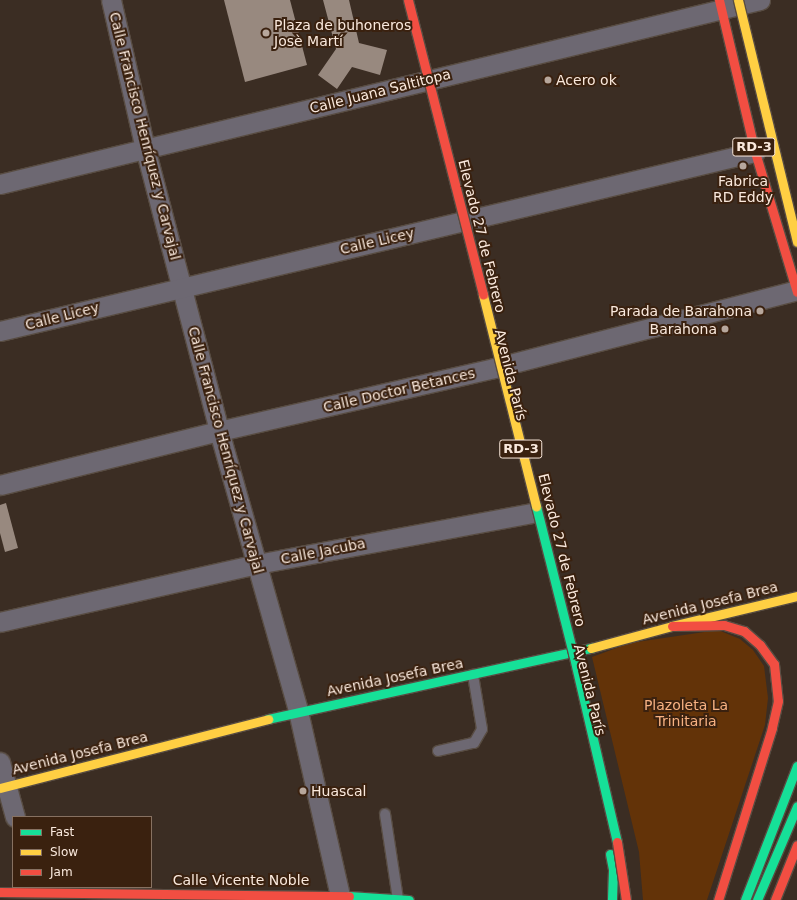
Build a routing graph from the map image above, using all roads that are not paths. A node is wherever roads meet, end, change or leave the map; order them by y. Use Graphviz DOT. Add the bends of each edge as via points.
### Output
graph roads {
  1 [pos="111,0"];
  2 [pos="402,0"];
  3 [pos="408,0"];
  4 [pos="738,0"];
  5 [pos="760,0"];
  6 [pos="720,5"];
  7 [pos="424,81"];
  8 [pos="145,148"];
  9 [pos="755,152"];
  10 [pos="0,184"];
  11 [pos="458,222"];
  12 [pos="797,242"];
  13 [pos="183,287"];
  14 [pos="797,291"];
  15 [pos="0,331"];
  16 [pos="494,368"];
  17 [pos="219,431"];
  18 [pos="0,485"];
  19 [pos="531,513"];
  20 [pos="257,564"];
  21 [pos="797,596"];
  22 [pos="0,622"];
  23 [pos="672,626"];
  24 [pos="567,655"];
  25 [pos="473,675"];
  26 [pos="298,711"];
  27 [pos="438,752"];
  28 [pos="0,762"];
  29 [pos="797,766"];
  30 [pos="3,787"];
  31 [pos="797,806"];
  32 [pos="385,814"];
  33 [pos="15,816"];
  34 [pos="797,845"];
  35 [pos="0,892"];
  36 [pos="37,893"];
  37 [pos="92,896"];
  38 [pos="341,897"];
  39 [pos="198,898"];
  40 [pos="398,899"];
  41 [pos="409,900"];
  42 [pos="612,900"];
  43 [pos="626,900"];
  44 [pos="718,900"];
  45 [pos="745,900"];
  46 [pos="757,900"];
  47 [pos="776,900"];
  1 -- 8 [label="street, Calle Francisco Henríquez y Carvajal"];
  2 -- 7 [label="main road, Avenida París / RD-3"];
  3 -- 43 [label="main road, Elevado 27 de Febrero / RD-3, bridge" via="573,653 619,852"];
  4 -- 12 [label="main road, RD-3, bridge"];
  5 -- 6 [label="street, Calle Juana Saltitopa"];
  6 -- 7 [label="street, Calle Juana Saltitopa"];
  6 -- 9 [label="main road, RD-3"];
  7 -- 8 [label="street, Calle Juana Saltitopa"];
  7 -- 11 [label="main road, Avenida París / RD-3"];
  8 -- 10 [label="street, Calle Juana Saltitopa"];
  8 -- 13 [label="street, Calle Francisco Henríquez y Carvajal"];
  9 -- 11 [label="street, Calle Licey"];
  9 -- 14 [label="main road, RD-3"];
  11 -- 13 [label="street, Calle Licey"];
  11 -- 16 [label="main road, Avenida París / RD-3"];
  13 -- 15 [label="street, Calle Licey"];
  13 -- 17 [label="street, Calle Francisco Henríquez y Carvajal"];
  14 -- 16 [label="street, Calle Doctor Betances"];
  16 -- 17 [label="street, Calle Doctor Betances"];
  16 -- 19 [label="main road, Avenida París / RD-3"];
  17 -- 18 [label="street, Calle Doctor Betances"];
  17 -- 20 [label="street, Calle Francisco Henríquez y Carvajal"];
  19 -- 20 [label="street, Calle Jacuba"];
  19 -- 24 [label="main road, Avenida París / RD-3"];
  20 -- 22 [label="street, Calle Jacuba"];
  20 -- 26 [label="street, Calle Francisco Henríquez y Carvajal"];
  21 -- 23 [label="main road, Avenida Josefa Brea"];
  23 -- 24 [label="main road, Avenida Josefa Brea"];
  23 -- 44 [label="main road" via="724,625 744,631 760,644 774,664 778,701 772,728"];
  24 -- 25 [label="main road, Avenida Josefa Brea"];
  24 -- 42 [label="main road, Avenida París / RD-3" via="596,779 613,870"];
  25 -- 26 [label="main road, Avenida Josefa Brea"];
  25 -- 27 [label="lane" via="482,729 474,743"];
  26 -- 30 [label="main road, Avenida Josefa Brea"];
  26 -- 38 [label="street, Calle Francisco Henríquez y Carvajal"];
  28 -- 30 [label="street"];
  29 -- 45 [label="main road"];
  30 -- 33 [label="street"];
  31 -- 46 [label="main road"];
  32 -- 40 [label="lane"];
  34 -- 47 [label="main road"];
  35 -- 36 [label="main road, Calle Vicente Noble"];
  36 -- 37 [label="main road, Calle Vicente Noble"];
  37 -- 39 [label="main road, Calle Vicente Noble"];
  38 -- 39 [label="main road, Calle Vicente Noble"];
  38 -- 40 [label="main road, Calle Vicente Noble"];
  40 -- 41 [label="main road, Calle Vicente Noble"];
}
